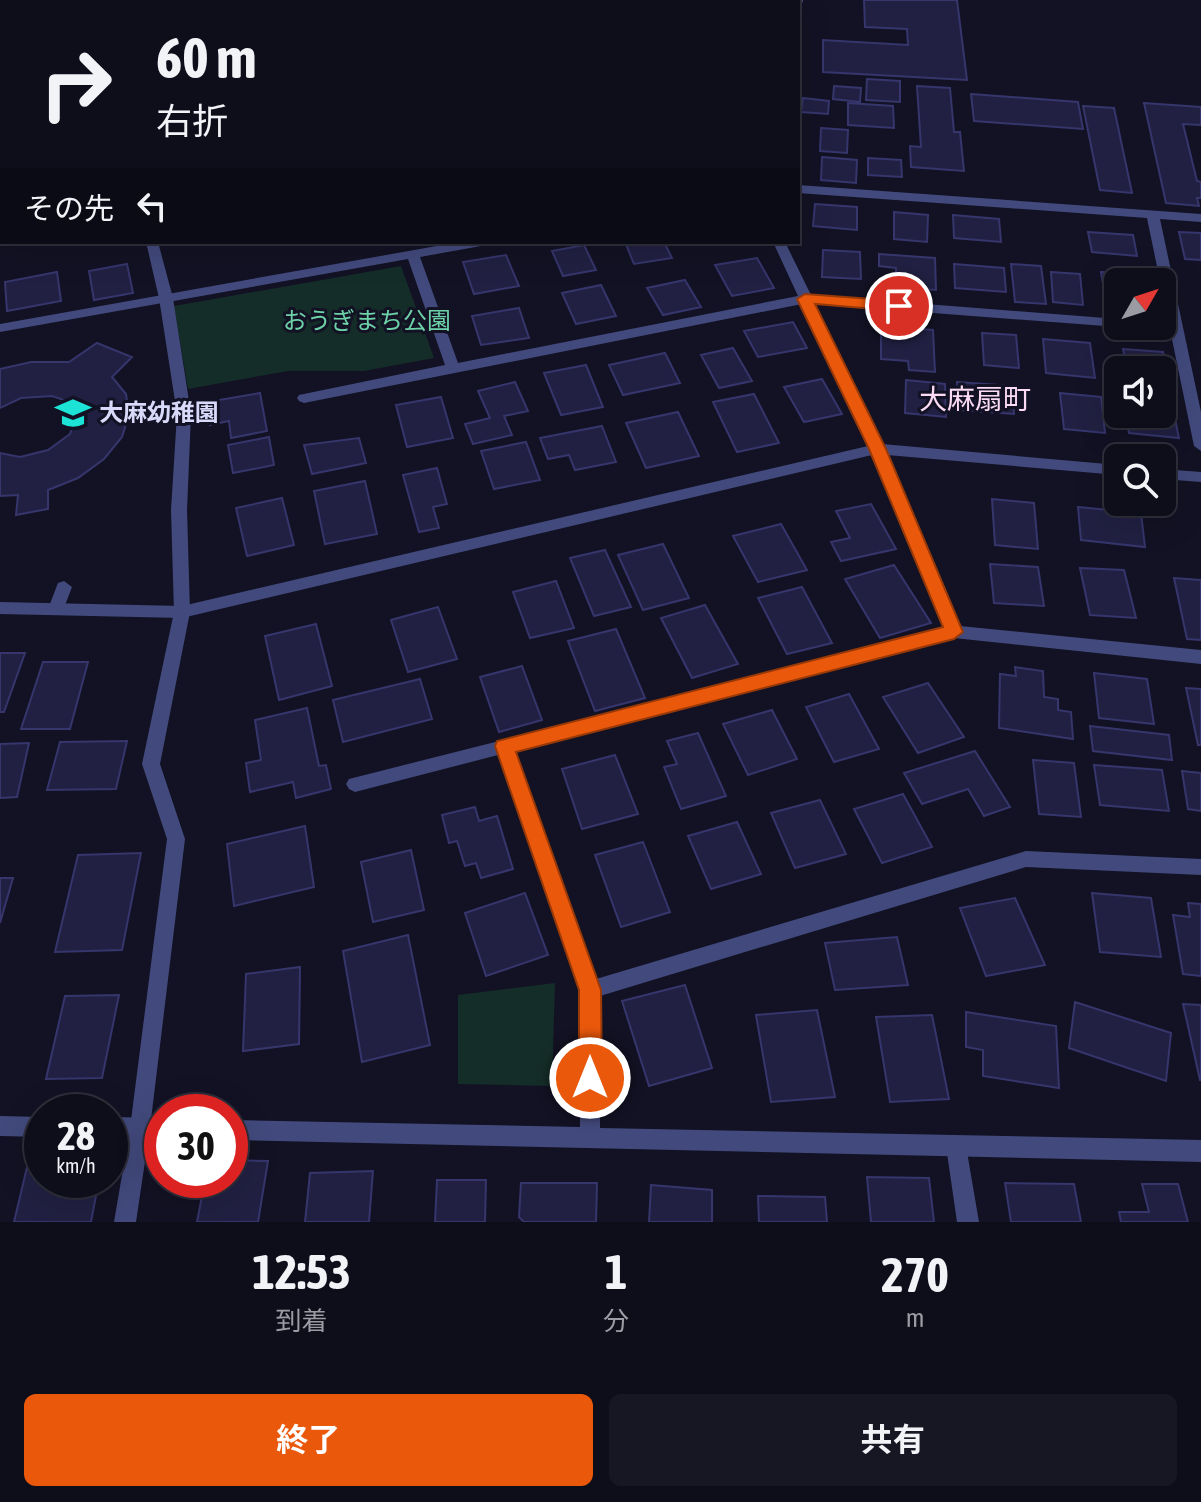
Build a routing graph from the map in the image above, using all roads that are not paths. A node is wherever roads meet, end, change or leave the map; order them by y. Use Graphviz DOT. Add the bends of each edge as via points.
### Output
graph roads {
  1 [pos="800,189"];
  2 [pos="1153,215"];
  3 [pos="1201,218"];
  4 [pos="152,244"];
  5 [pos="470,244"];
  6 [pos="780,244"];
  7 [pos="413,254"];
  8 [pos="1161,268"];
  9 [pos="166,298"];
  10 [pos="805,299"];
  11 [pos="1104,322"];
  12 [pos="0,328"];
  13 [pos="1173,340"];
  14 [pos="453,368"];
  15 [pos="304,398"];
  16 [pos="1201,446"];
  17 [pos="877,449"];
  18 [pos="1104,469"];
  19 [pos="1176,475"];
  20 [pos="1201,477"];
  21 [pos="64,587"];
  22 [pos="0,608"];
  23 [pos="56,609"];
  24 [pos="182,612"];
  25 [pos="954,632"];
  26 [pos="1201,657"];
  27 [pos="504,746"];
  28 [pos="355,784"];
  29 [pos="1201,867"];
  30 [pos="590,990"];
  31 [pos="0,1126"];
  32 [pos="24,1127"];
  33 [pos="128,1128"];
  34 [pos="140,1128"];
  35 [pos="144,1128"];
  36 [pos="248,1130"];
  37 [pos="590,1137"];
  38 [pos="956,1146"];
  39 [pos="1201,1151"];
  40 [pos="125,1222"];
  41 [pos="968,1222"];
  1 -- 2 [label="street"];
  2 -- 3 [label="street"];
  2 -- 8 [label="street"];
  4 -- 9 [label="street"];
  5 -- 7 [label="street"];
  6 -- 10 [label="street"];
  7 -- 9 [label="street"];
  7 -- 14 [label="street"];
  9 -- 12 [label="street"];
  9 -- 24 [label="street" via="184,414 179,510"];
  10 -- 11 [label="street"];
  10 -- 14 [label="street"];
  10 -- 17 [label="street"];
  13 -- 16 [label="street"];
  14 -- 15 [label="street"];
  17 -- 18 [label="street"];
  17 -- 24 [label="street"];
  17 -- 25 [label="street"];
  19 -- 20 [label="street"];
  21 -- 23 [label="street"];
  22 -- 23 [label="street"];
  23 -- 24 [label="street"];
  24 -- 34 [label="street" via="151,764 176,839"];
  25 -- 26 [label="street"];
  25 -- 27 [label="street"];
  27 -- 28 [label="street"];
  27 -- 30 [label="street"];
  29 -- 30 [label="street" via="1026,859"];
  30 -- 37 [label="street"];
  31 -- 32 [label="street"];
  33 -- 34 [label="street"];
  34 -- 35 [label="street"];
  34 -- 40 [label="street"];
  36 -- 37 [label="street"];
  37 -- 38 [label="street"];
  38 -- 39 [label="street"];
  38 -- 41 [label="street"];
}
